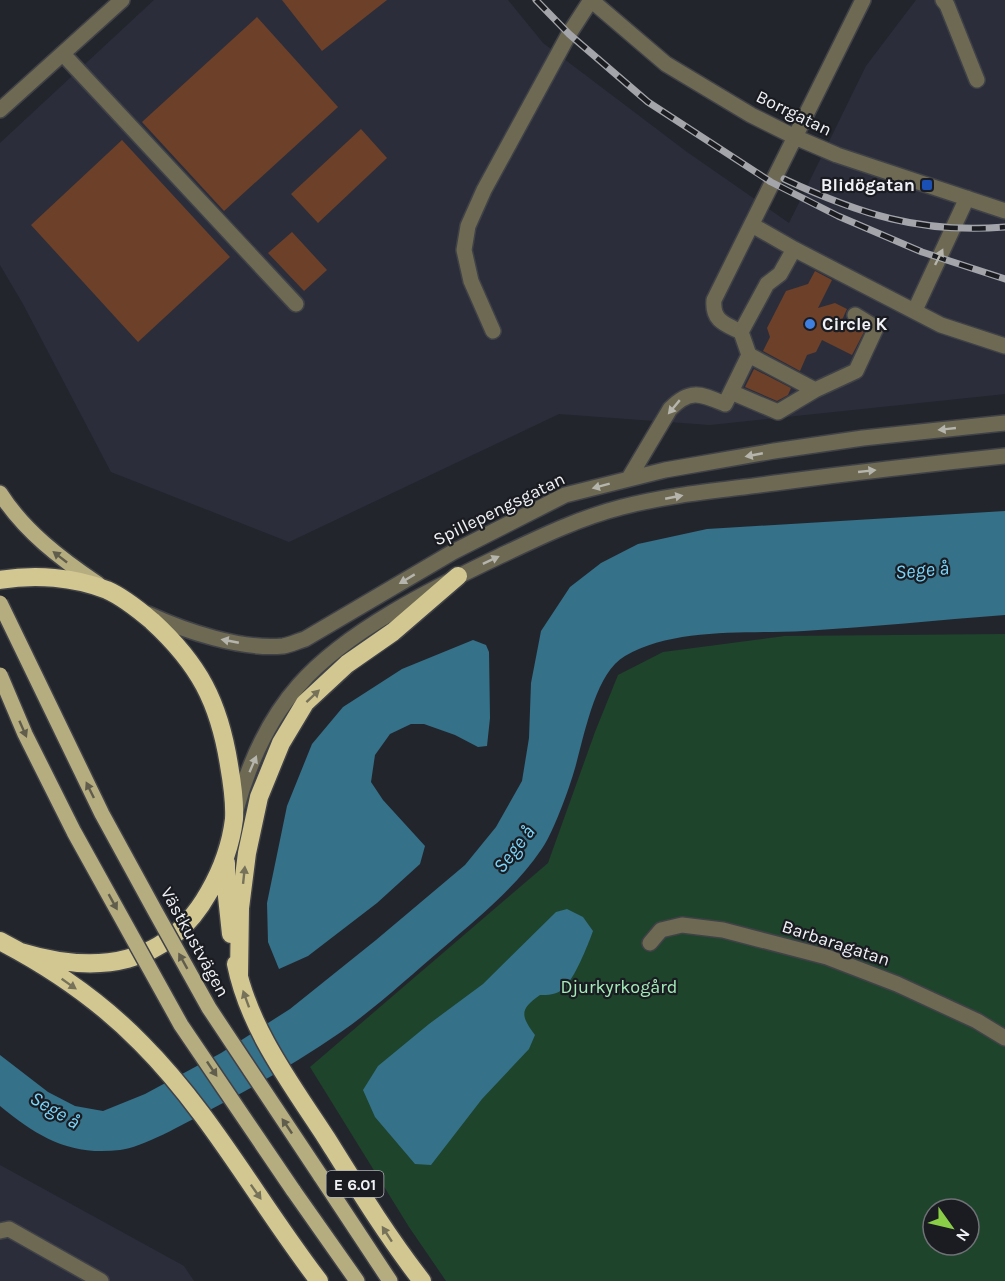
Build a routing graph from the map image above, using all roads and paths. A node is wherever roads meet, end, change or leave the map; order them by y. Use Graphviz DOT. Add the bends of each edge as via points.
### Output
graph roads {
  1 [pos="122,0"];
  2 [pos="591,0"];
  3 [pos="863,0"];
  4 [pos="943,0"];
  5 [pos="63,54"];
  6 [pos="977,80"];
  7 [pos="0,110"];
  8 [pos="795,137"];
  9 [pos="967,198"];
  10 [pos="1005,211"];
  11 [pos="752,225"];
  12 [pos="794,249"];
  13 [pos="296,304"];
  14 [pos="915,310"];
  15 [pos="855,315"];
  16 [pos="493,331"];
  17 [pos="741,332"];
  18 [pos="1005,345"];
  19 [pos="749,355"];
  20 [pos="815,390"];
  21 [pos="728,398"];
  22 [pos="1005,423"];
  23 [pos="1005,456"];
  24 [pos="629,478"];
  25 [pos="0,493"];
  26 [pos="458,576"];
  27 [pos="0,580"];
  28 [pos="108,591"];
  29 [pos="0,603"];
  30 [pos="140,611"];
  31 [pos="0,675"];
  32 [pos="234,819"];
  33 [pos="226,852"];
  34 [pos="0,941"];
  35 [pos="650,943"];
  36 [pos="21,952"];
  37 [pos="238,975"];
  38 [pos="1005,1038"];
  39 [pos="0,1231"];
  40 [pos="101,1281"];
  41 [pos="319,1281"];
  42 [pos="357,1281"];
  43 [pos="390,1281"];
  44 [pos="422,1281"];
  1 -- 5 [label="street"];
  2 -- 8 [label="street, Borrgatan" via="666,64"];
  2 -- 16 [label="street" via="484,190 468,226 464,250 471,281"];
  3 -- 8 [label="street"];
  4 -- 6 [label="street"];
  5 -- 7 [label="street"];
  5 -- 13 [label="street"];
  8 -- 9 [label="street, Borrgatan"];
  8 -- 11 [label="street"];
  9 -- 10 [label="street, Borrgatan"];
  14 -- 9 [label="street, one-way"];
  11 -- 12 [label="street"];
  11 -- 17 [label="street" via="713,309 715,316"];
  12 -- 14 [label="street"];
  12 -- 17 [label="street" via="780,274 767,284"];
  14 -- 18 [label="street" via="941,325"];
  15 -- 20 [label="street" via="876,328 856,371"];
  17 -- 19 [label="street"];
  19 -- 20 [label="street"];
  19 -- 21 [label="street"];
  20 -- 21 [label="street" via="778,412"];
  21 -- 24 [label="street, one-way" via="696,394 677,402"];
  22 -- 24 [label="street, Spillepengsgatan, one-way" via="793,448"];
  26 -- 23 [label="street, one-way" via="560,528 622,507 710,490"];
  24 -- 30 [label="street, Spillepengsgatan, one-way" via="565,495 453,552 305,639 283,646 223,640"];
  28 -- 25 [label="main road, one-way" via="56,555"];
  32 -- 26 [label="street, one-way" via="240,794 265,736 280,708 299,685 320,663 379,621"];
  37 -- 26 [label="highway, one-way" via="247,853 259,797 281,743 305,703 347,664 393,632"];
  27 -- 28 [label="highway" via="71,580"];
  28 -- 30 [label="highway"];
  43 -- 29 [label="main road, Västkustvägen, one-way, bridge" via="209,1008 102,814"];
  30 -- 32 [label="highway" via="192,663 211,696 227,749"];
  31 -- 42 [label="main road, one-way, bridge" via="74,832 181,1025"];
  32 -- 33 [label="highway"];
  33 -- 36 [label="highway" via="202,905 180,932 156,949 122,961 91,963 69,963"];
  33 -- 37 [label="highway, E 6.01" via="228,908"];
  34 -- 36 [label="highway"];
  35 -- 38 [label="street, Barbaragatan" via="661,930 682,925 723,930 827,957 897,984"];
  36 -- 41 [label="highway, one-way" via="141,1042 210,1127"];
  44 -- 37 [label="highway, E 6.01, one-way" via="396,1248 292,1085 256,1022"];
  39 -- 40 [label="street" via="9,1228"];
}
